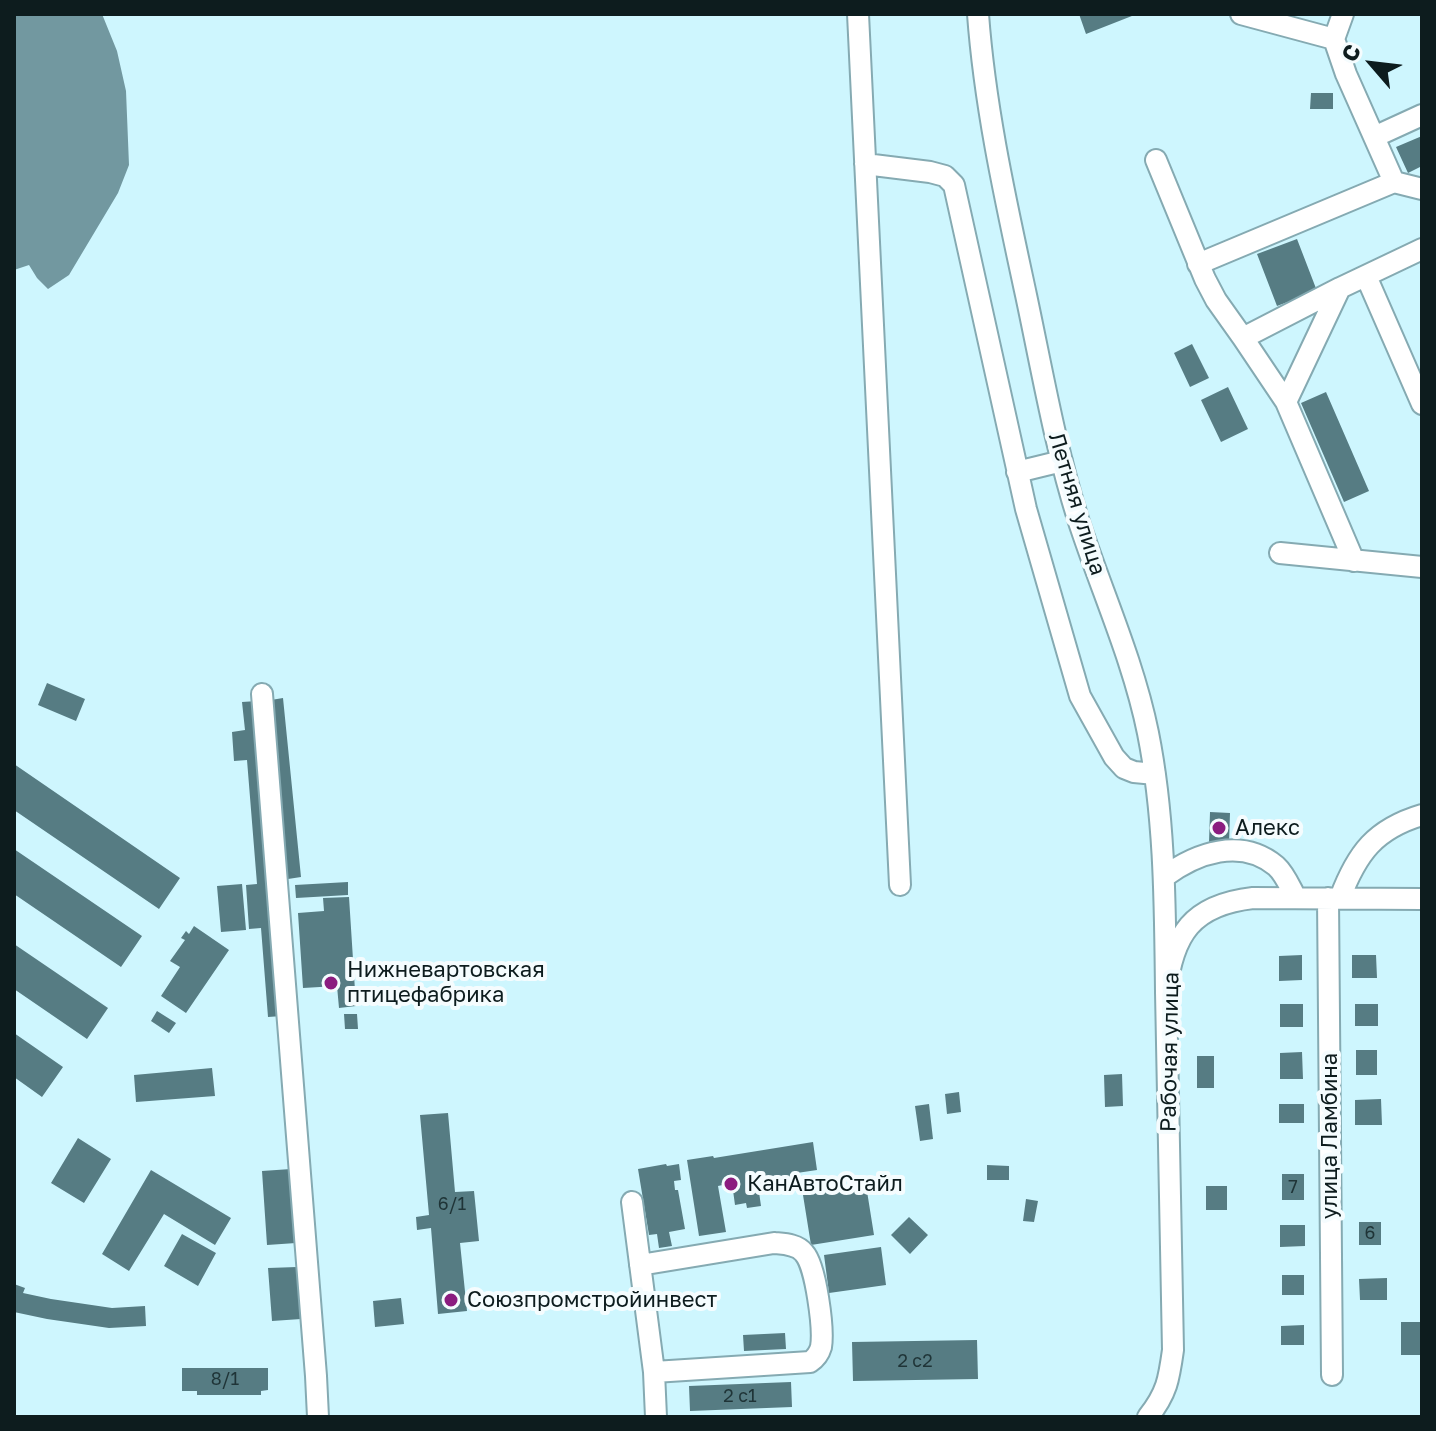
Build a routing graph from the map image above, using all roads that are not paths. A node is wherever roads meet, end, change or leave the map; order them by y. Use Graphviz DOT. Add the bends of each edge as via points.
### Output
graph roads {
  1 [pos="858,14"];
  2 [pos="978,14"];
  3 [pos="1241,14"];
  4 [pos="1343,14"];
  5 [pos="1334,39"];
  6 [pos="1422,115"];
  7 [pos="1374,137"];
  8 [pos="1156,160"];
  9 [pos="865,164"];
  10 [pos="1394,182"];
  11 [pos="1422,189"];
  12 [pos="1422,249"];
  13 [pos="1198,264"];
  14 [pos="1366,276"];
  15 [pos="1340,288"];
  16 [pos="1243,338"];
  17 [pos="1286,402"];
  18 [pos="1422,404"];
  19 [pos="1062,461"];
  20 [pos="1017,472"];
  21 [pos="1280,553"];
  22 [pos="1354,561"];
  23 [pos="1422,567"];
  24 [pos="262,694"];
  25 [pos="1155,774"];
  26 [pos="1422,815"];
  27 [pos="1164,877"];
  28 [pos="900,885"];
  29 [pos="1296,898"];
  30 [pos="1334,898"];
  31 [pos="1422,899"];
  32 [pos="1166,992"];
  33 [pos="632,1202"];
  34 [pos="640,1265"];
  35 [pos="654,1372"];
  36 [pos="1332,1375"];
  37 [pos="318,1417"];
  38 [pos="656,1417"];
  39 [pos="1148,1417"];
  1 -- 9 [label="street"];
  2 -- 19 [label="street, Летняя улица" via="1006,200"];
  3 -- 5 [label="street"];
  4 -- 5 [label="street"];
  5 -- 7 [label="street"];
  6 -- 7 [label="street"];
  7 -- 10 [label="street"];
  8 -- 13 [label="street"];
  9 -- 20 [label="street" via="930,172 954,185"];
  9 -- 28 [label="street"];
  10 -- 11 [label="street"];
  10 -- 13 [label="street"];
  12 -- 14 [label="street"];
  13 -- 16 [label="street"];
  14 -- 15 [label="street"];
  14 -- 18 [label="street"];
  15 -- 16 [label="street"];
  15 -- 17 [label="street"];
  16 -- 17 [label="street"];
  17 -- 22 [label="street"];
  19 -- 20 [label="street"];
  19 -- 25 [label="street, Летняя улица" via="1127,656"];
  20 -- 25 [label="street" via="1080,696 1124,768"];
  21 -- 22 [label="street"];
  22 -- 23 [label="street"];
  24 -- 37 [label="street"];
  25 -- 27 [label="street, Летняя улица"];
  26 -- 30 [label="street" via="1368,844"];
  27 -- 29 [label="street" via="1208,852 1238,850 1276,866"];
  27 -- 32 [label="street, Летняя улица"];
  29 -- 30 [label="street, Рабочая улица"];
  29 -- 32 [label="street, Рабочая улица" via="1240,899 1204,913 1178,942"];
  30 -- 31 [label="street, Рабочая улица"];
  30 -- 36 [label="street, улица Ламбина"];
  32 -- 39 [label="street, Рабочая улица" via="1173,1350 1161,1401"];
  33 -- 34 [label="street"];
  34 -- 35 [label="street"];
  34 -- 35 [label="street" via="774,1243 804,1252 815,1280 821,1337 820,1350 810,1362"];
  35 -- 38 [label="street"];
}
